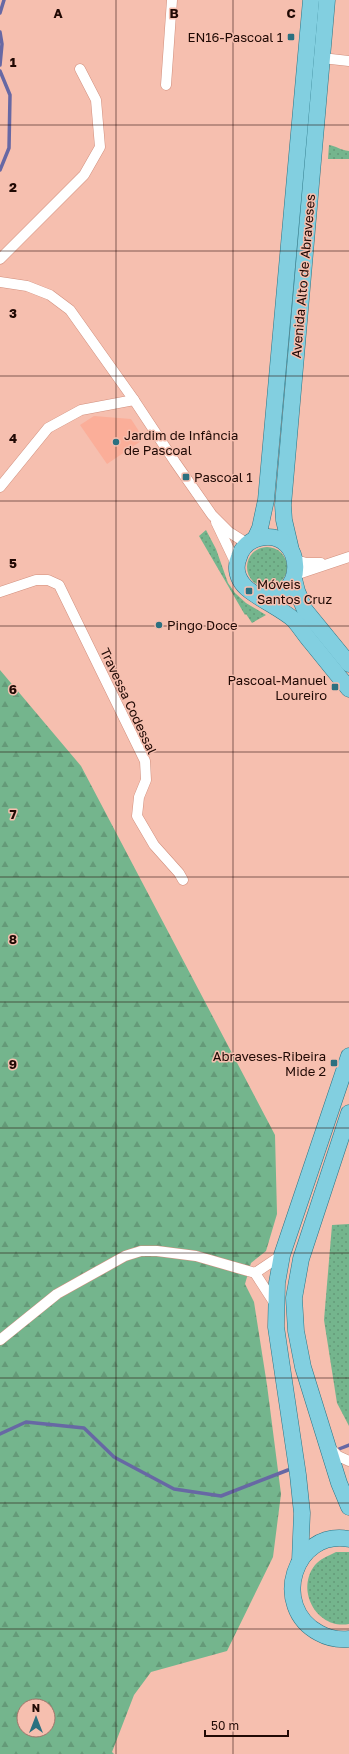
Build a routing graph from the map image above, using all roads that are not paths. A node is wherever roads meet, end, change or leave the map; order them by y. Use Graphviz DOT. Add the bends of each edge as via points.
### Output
graph roads {
  1 [pos="172,0"];
  2 [pos="311,0"];
  3 [pos="327,0"];
  4 [pos="322,58"];
  5 [pos="349,61"];
  6 [pos="80,69"];
  7 [pos="166,85"];
  8 [pos="0,259"];
  9 [pos="0,282"];
  10 [pos="134,400"];
  11 [pos="0,487"];
  12 [pos="212,515"];
  13 [pos="252,542"];
  14 [pos="349,557"];
  15 [pos="329,563"];
  16 [pos="237,566"];
  17 [pos="294,566"];
  18 [pos="0,592"];
  19 [pos="257,595"];
  20 [pos="349,664"];
  21 [pos="349,689"];
  22 [pos="184,880"];
  23 [pos="349,1056"];
  24 [pos="349,1113"];
  25 [pos="282,1255"];
  26 [pos="255,1273"];
  27 [pos="276,1304"];
  28 [pos="0,1340"];
  29 [pos="327,1445"];
  30 [pos="349,1461"];
  31 [pos="349,1507"];
  32 [pos="349,1539"];
  33 [pos="300,1554"];
  34 [pos="347,1642"];
  1 -- 7 [label="street"];
  2 -- 13 [label="main road, Avenida Alto de Abraveses" via="267,494 260,528"];
  3 -- 4 [label="main road, Avenida Alto de Abraveses"];
  4 -- 5 [label="street"];
  4 -- 17 [label="main road, Avenida Alto de Abraveses" via="283,505"];
  6 -- 8 [label="street" via="96,100 100,147 84,175"];
  9 -- 10 [label="street" via="27,286 50,295 70,310"];
  10 -- 11 [label="street" via="82,410 48,428"];
  10 -- 12 [label="street"];
  12 -- 13 [label="street" via="229,532"];
  12 -- 16 [label="street"];
  13 -- 16 [label="main road" via="242,550"];
  13 -- 17 [label="main road" via="265,537 275,538 284,543"];
  14 -- 15 [label="street"];
  15 -- 17 [label="street"];
  15 -- 17 [label="street"];
  16 -- 19 [label="main road" via="242,584"];
  17 -- 19 [label="main road" via="289,586 283,592 266,596"];
  17 -- 20 [label="main road, Avenida Alto de Abraveses" via="298,596 305,610"];
  18 -- 22 [label="street, Travessa Codessal" via="36,580 48,580 59,585 145,761 146,780 139,797 137,816 154,845"];
  19 -- 21 [label="main road" via="294,621"];
  23 -- 25 [label="main road"];
  24 -- 29 [label="main road" via="301,1259 294,1298 296,1331 303,1367"];
  25 -- 26 [label="street"];
  25 -- 27 [label="main road"];
  26 -- 27 [label="street"];
  26 -- 28 [label="street" via="196,1256 157,1251 125,1256 57,1294"];
  27 -- 33 [label="main road" via="276,1327 302,1513"];
  29 -- 30 [label="street" via="338,1456"];
  29 -- 31 [label="main road"];
  32 -- 33 [label="main road" via="326,1540"];
  33 -- 34 [label="main road" via="291,1590 294,1605 301,1618 312,1629 325,1637"];
}
